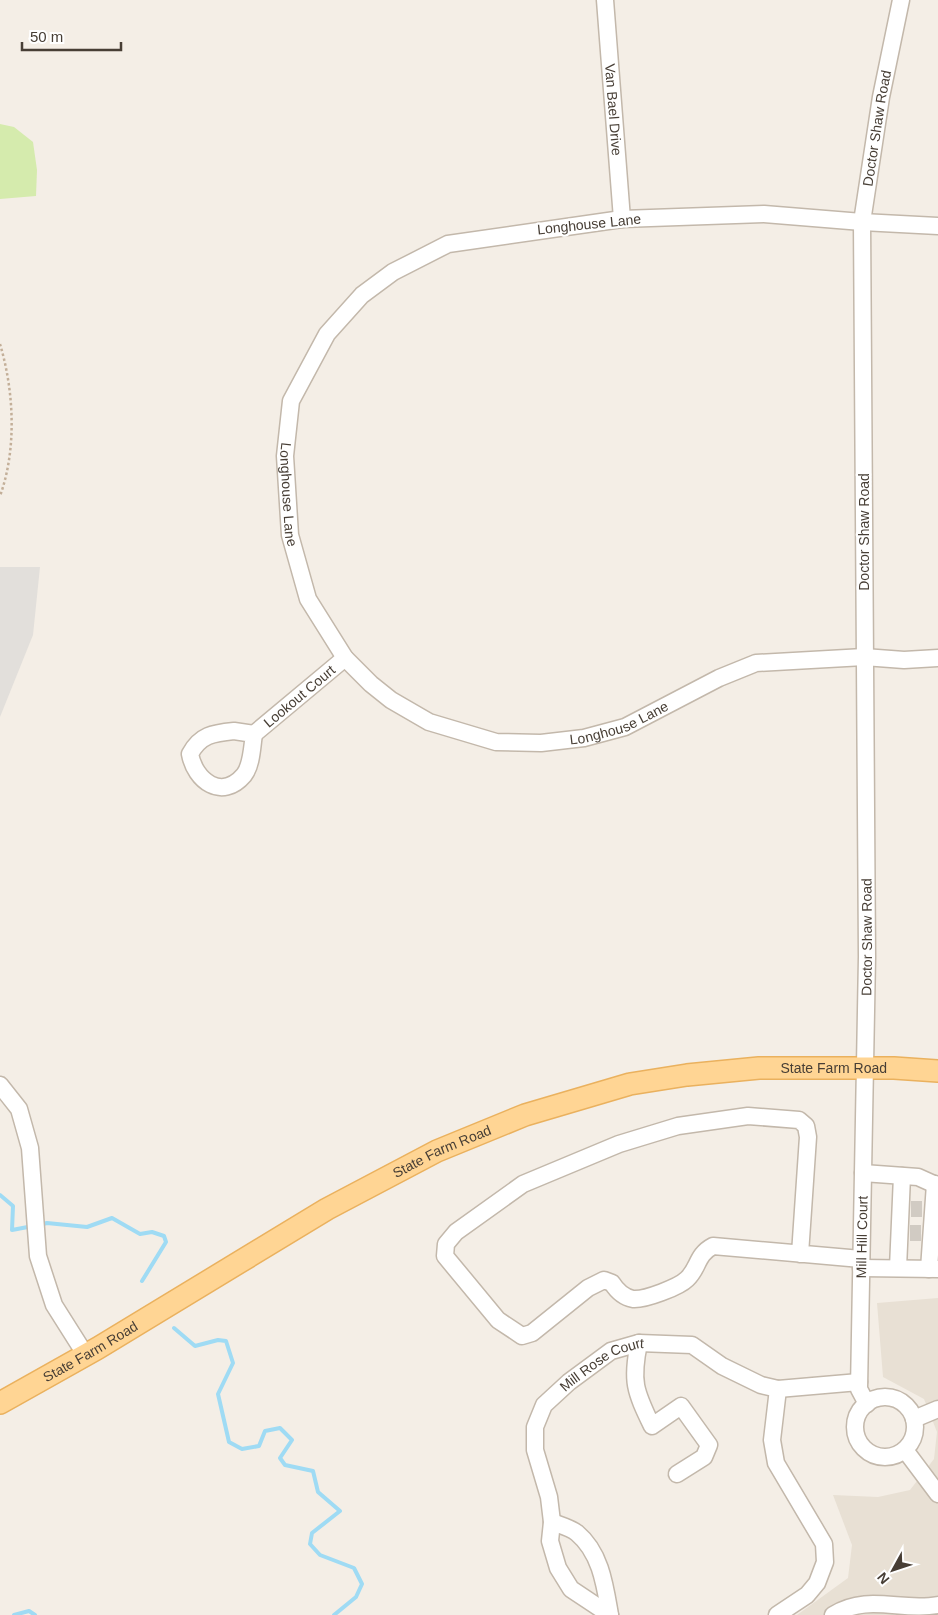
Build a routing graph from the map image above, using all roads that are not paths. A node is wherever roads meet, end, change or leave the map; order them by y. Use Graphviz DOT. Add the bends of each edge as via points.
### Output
graph roads {
  1 [pos="605,0"];
  2 [pos="901,0"];
  3 [pos="622,218"];
  4 [pos="862,222"];
  5 [pos="938,226"];
  6 [pos="345,658"];
  7 [pos="864,658"];
  8 [pos="938,658"];
  9 [pos="254,734"];
  10 [pos="865,1068"];
  11 [pos="938,1071"];
  12 [pos="0,1085"];
  13 [pos="863,1172"];
  14 [pos="902,1176"];
  15 [pos="936,1185"];
  16 [pos="917,1209"];
  17 [pos="916,1233"];
  18 [pos="800,1254"];
  19 [pos="861,1264"];
  20 [pos="898,1268"];
  21 [pos="934,1269"];
  22 [pos="639,1342"];
  23 [pos="85,1354"];
  24 [pos="859,1382"];
  25 [pos="778,1389"];
  26 [pos="0,1403"];
  27 [pos="867,1404"];
  28 [pos="938,1409"];
  29 [pos="914,1419"];
  30 [pos="905,1450"];
  31 [pos="677,1474"];
  32 [pos="938,1494"];
  33 [pos="552,1522"];
  34 [pos="938,1605"];
  35 [pos="610,1615"];
  36 [pos="777,1615"];
  37 [pos="833,1615"];
  1 -- 3 [label="street, Van Bael Drive"];
  2 -- 4 [label="street, Doctor Shaw Road" via="881,97"];
  3 -- 4 [label="street, Longhouse Lane" via="764,214"];
  3 -- 6 [label="street, Longhouse Lane" via="448,244 393,272 362,295 327,334 291,401 285,456 290,535 308,599"];
  4 -- 5 [label="street, Longhouse Lane"];
  4 -- 7 [label="street, Doctor Shaw Road"];
  6 -- 7 [label="street, Longhouse Lane" via="391,700 429,722 496,742 542,744 587,738 625,727 719,678 756,663"];
  6 -- 9 [label="street, Lookout Court"];
  7 -- 8 [label="street, Longhouse Lane"];
  7 -- 10 [label="street, Doctor Shaw Road"];
  10 -- 11 [label="main road, State Farm Road"];
  10 -- 13 [label="street, Mill Hill Court"];
  10 -- 23 [label="main road, State Farm Road" via="760,1068 687,1075 630,1084 525,1115 437,1151 327,1210"];
  12 -- 23 [label="street" via="19,1109 30,1148 38,1256 54,1305"];
  13 -- 14 [label="street"];
  13 -- 19 [label="street, Mill Hill Court"];
  14 -- 15 [label="street" via="918,1177"];
  14 -- 16 [label="street"];
  15 -- 16 [label="street"];
  16 -- 17 [label="street"];
  16 -- 17 [label="street"];
  17 -- 20 [label="street"];
  17 -- 21 [label="street"];
  18 -- 18 [label="street" via="713,1246 704,1250 688,1278 670,1289 633,1299 619,1293 612,1283 604,1280 588,1288 532,1334 522,1336 498,1320 445,1256 446,1244 456,1232 523,1184 552,1170 678,1126 748,1116 799,1120 806,1126 808,1137"];
  18 -- 19 [label="street"];
  19 -- 20 [label="street"];
  19 -- 24 [label="street, Mill Hill Court"];
  20 -- 21 [label="street"];
  22 -- 25 [label="street, Mill Rose Court" via="692,1345 722,1366 761,1385"];
  22 -- 31 [label="street" via="634,1368 636,1394 652,1426 681,1406 708,1445 704,1457"];
  22 -- 33 [label="street, Mill Rose Court" via="611,1351 544,1405 535,1427 536,1450"];
  23 -- 26 [label="main road, State Farm Road"];
  24 -- 25 [label="street, Mill Rose Court"];
  24 -- 27 [label="street, Mill Hill Court"];
  25 -- 36 [label="street" via="772,1440 776,1464 824,1544 825,1562 817,1583 807,1595"];
  27 -- 29 [label="street" via="885,1398 894,1399 903,1403"];
  27 -- 30 [label="street" via="856,1419 862,1447 878,1456 898,1455"];
  28 -- 29 [label="street"];
  29 -- 30 [label="street" via="914,1435"];
  30 -- 32 [label="street"];
  33 -- 35 [label="street, Mill Rose Court" via="577,1533 592,1552 603,1574"];
  33 -- 35 [label="street, Mill Rose Court" via="550,1541 558,1568 571,1589"];
  34 -- 37 [label="street" via="864,1603"];
}
